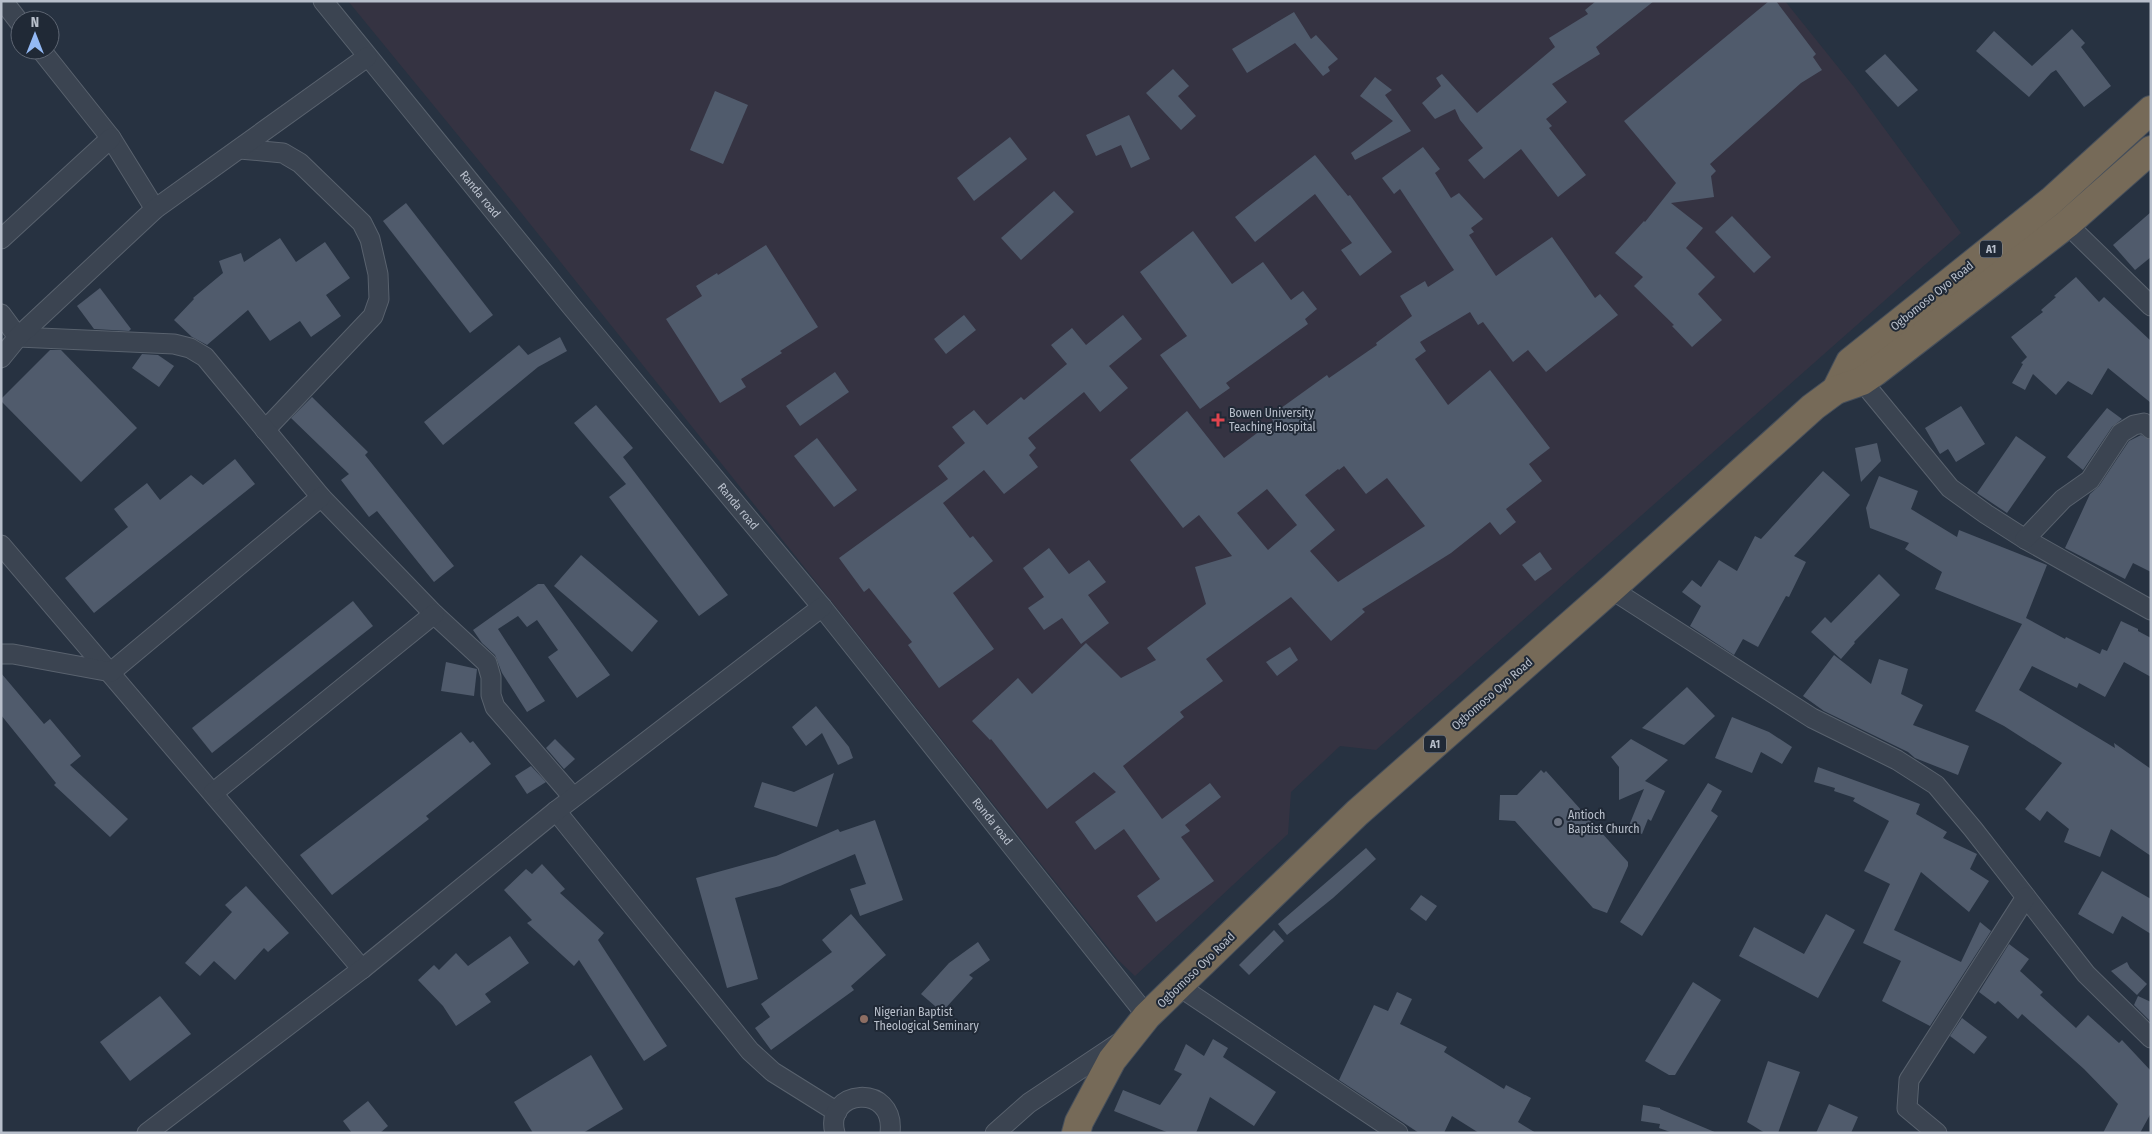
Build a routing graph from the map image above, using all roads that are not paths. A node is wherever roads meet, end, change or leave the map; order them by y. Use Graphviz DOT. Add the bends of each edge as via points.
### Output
graph roads {
  1 [pos="323,1"];
  2 [pos="367,57"];
  3 [pos="49,60"];
  4 [pos="2151,110"];
  5 [pos="111,138"];
  6 [pos="240,149"];
  7 [pos="2151,150"];
  8 [pos="154,209"];
  9 [pos="2067,224"];
  10 [pos="1,239"];
  11 [pos="2151,306"];
  12 [pos="1,314"];
  13 [pos="18,337"];
  14 [pos="1,358"];
  15 [pos="1856,372"];
  16 [pos="2151,429"];
  17 [pos="265,430"];
  18 [pos="320,497"];
  19 [pos="2025,539"];
  20 [pos="1,545"];
  21 [pos="1611,589"];
  22 [pos="822,607"];
  23 [pos="2151,610"];
  24 [pos="434,614"];
  25 [pos="1,654"];
  26 [pos="111,672"];
  27 [pos="213,793"];
  28 [pos="573,797"];
  29 [pos="556,811"];
  30 [pos="2026,897"];
  31 [pos="362,969"];
  32 [pos="1180,987"];
  33 [pos="1141,1024"];
  34 [pos="2151,1038"];
  35 [pos="837,1112"];
  36 [pos="893,1130"];
  37 [pos="147,1133"];
  38 [pos="835,1133"];
  39 [pos="995,1133"];
  40 [pos="1076,1133"];
  41 [pos="1398,1133"];
  42 [pos="1938,1133"];
  1 -- 2 [label="street, Randa road"];
  2 -- 6 [label="street"];
  2 -- 22 [label="street, Randa road"];
  3 -- 5 [label="street"];
  4 -- 15 [label="highway, Ogbomoso Oyo Road / A1"];
  5 -- 8 [label="street"];
  5 -- 10 [label="street"];
  6 -- 8 [label="street"];
  6 -- 17 [label="street" via="283,153 300,163 362,223 370,239 378,274 379,300 373,316"];
  7 -- 9 [label="highway, Ogbomoso Oyo Road / A1"];
  8 -- 13 [label="street"];
  9 -- 11 [label="street"];
  9 -- 15 [label="highway, Ogbomoso Oyo Road / A1"];
  12 -- 13 [label="street"];
  13 -- 14 [label="street"];
  13 -- 17 [label="street" via="174,344 190,348 205,357"];
  15 -- 19 [label="street" via="1950,488"];
  15 -- 21 [label="highway, Ogbomoso Oyo Road / A1" via="1812,407"];
  16 -- 19 [label="street" via="2144,423 2121,433 2090,480 2063,499"];
  17 -- 18 [label="street"];
  18 -- 24 [label="street"];
  18 -- 26 [label="street"];
  19 -- 23 [label="street"];
  20 -- 26 [label="street"];
  21 -- 30 [label="street" via="1812,718 1897,760 1936,785"];
  21 -- 32 [label="highway, Ogbomoso Oyo Road / A1" via="1357,813"];
  22 -- 28 [label="street"];
  22 -- 33 [label="street, Randa road"];
  24 -- 27 [label="street"];
  24 -- 28 [label="street" via="487,663 495,707"];
  25 -- 26 [label="street"];
  26 -- 27 [label="street"];
  27 -- 31 [label="street"];
  28 -- 29 [label="street"];
  29 -- 31 [label="street"];
  29 -- 35 [label="street" via="750,1051 772,1072"];
  30 -- 34 [label="street" via="2086,974"];
  30 -- 42 [label="street" via="1909,1080 1907,1108"];
  31 -- 37 [label="street"];
  32 -- 33 [label="highway, Ogbomoso Oyo Road / A1"];
  32 -- 41 [label="street"];
  33 -- 39 [label="street" via="1029,1103"];
  33 -- 40 [label="highway, Ogbomoso Oyo Road / A1" via="1112,1060 1078,1122"];
  35 -- 36 [label="street" via="848,1100 873,1099 886,1109"];
  35 -- 38 [label="street"];
}
